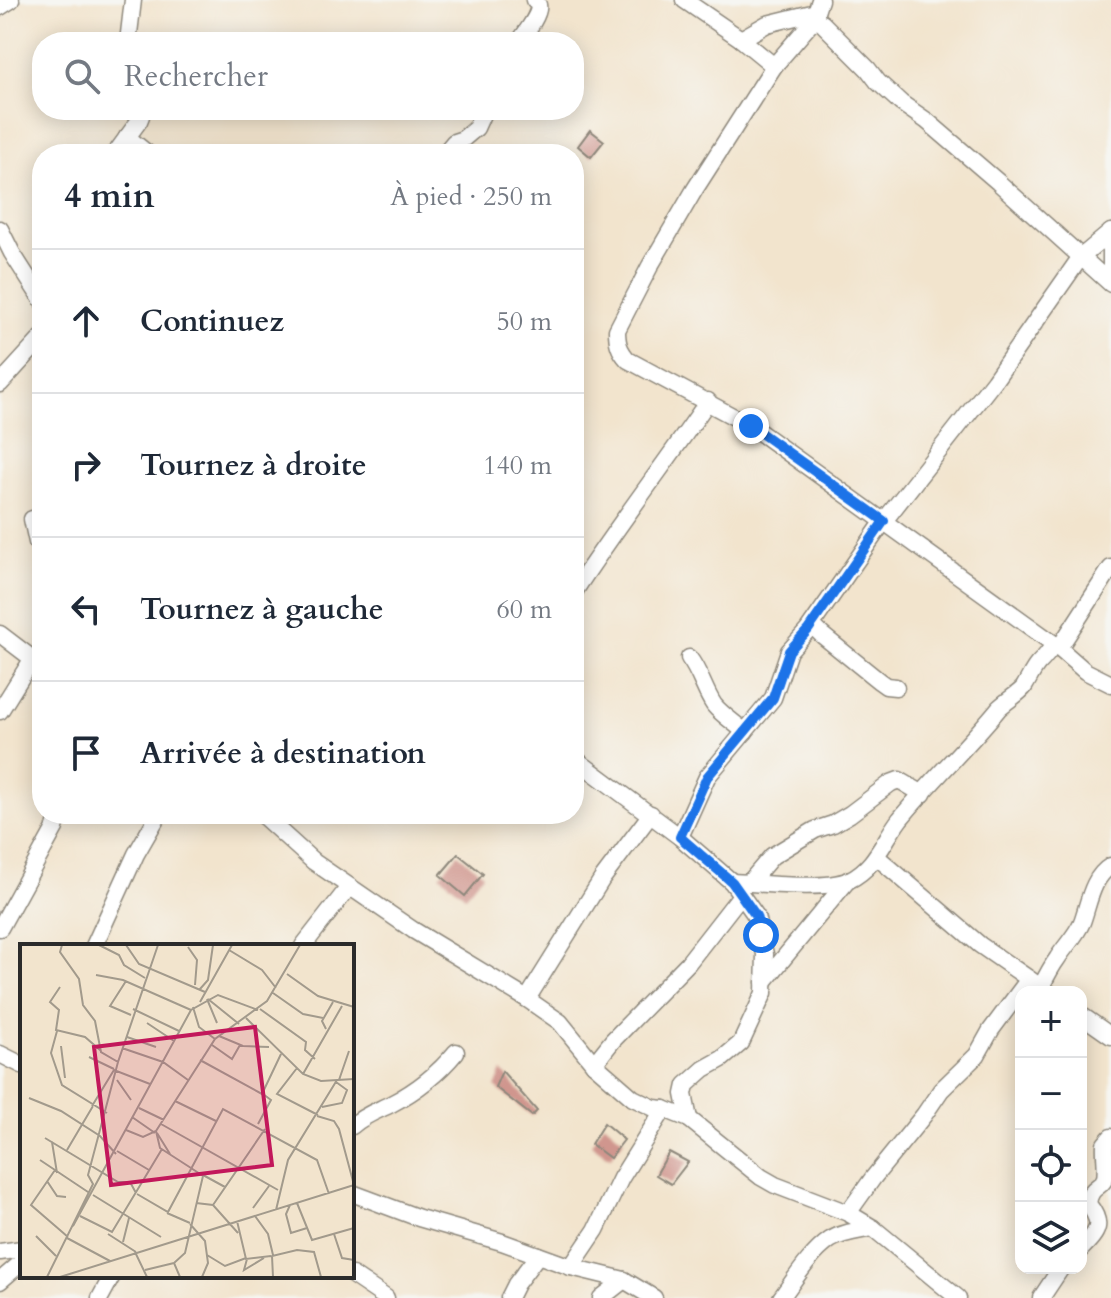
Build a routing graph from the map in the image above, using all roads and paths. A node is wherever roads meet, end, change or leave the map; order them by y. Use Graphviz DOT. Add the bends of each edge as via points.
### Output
graph roads {
  1 [pos="11,0"];
  2 [pos="133,0"];
  3 [pos="684,0"];
  4 [pos="537,1"];
  5 [pos="0,7"];
  6 [pos="818,11"];
  7 [pos="129,32"];
  8 [pos="526,32"];
  9 [pos="741,39"];
  10 [pos="774,66"];
  11 [pos="139,120"];
  12 [pos="480,120"];
  13 [pos="127,137"];
  14 [pos="122,144"];
  15 [pos="136,144"];
  16 [pos="452,144"];
  17 [pos="0,229"];
  18 [pos="1111,232"];
  19 [pos="1080,258"];
  20 [pos="1111,269"];
  21 [pos="32,280"];
  22 [pos="1111,284"];
  23 [pos="32,349"];
  24 [pos="0,384"];
  25 [pos="708,401"];
  26 [pos="884,521"];
  27 [pos="1111,568"];
  28 [pos="584,577"];
  29 [pos="812,625"];
  30 [pos="0,634"];
  31 [pos="1057,651"];
  32 [pos="32,658"];
  33 [pos="689,658"];
  34 [pos="32,669"];
  35 [pos="1111,684"];
  36 [pos="896,687"];
  37 [pos="0,711"];
  38 [pos="745,732"];
  39 [pos="584,765"];
  40 [pos="923,794"];
  41 [pos="651,814"];
  42 [pos="56,824"];
  43 [pos="153,824"];
  44 [pos="272,824"];
  45 [pos="680,837"];
  46 [pos="877,857"];
  47 [pos="1111,866"];
  48 [pos="848,880"];
  49 [pos="349,887"];
  50 [pos="741,887"];
  51 [pos="0,928"];
  52 [pos="95,944"];
  53 [pos="305,944"];
  54 [pos="764,982"];
  55 [pos="1039,986"];
  56 [pos="527,999"];
  57 [pos="1015,1008"];
  58 [pos="1087,1019"];
  59 [pos="1111,1036"];
  60 [pos="456,1052"];
  61 [pos="0,1054"];
  62 [pos="20,1064"];
  63 [pos="594,1064"];
  64 [pos="664,1109"];
  65 [pos="689,1119"];
  66 [pos="354,1124"];
  67 [pos="1111,1137"];
  68 [pos="354,1194"];
  69 [pos="848,1213"];
  70 [pos="873,1228"];
  71 [pos="1087,1243"];
  72 [pos="20,1249"];
  73 [pos="0,1252"];
  74 [pos="538,1255"];
  75 [pos="20,1264"];
  76 [pos="571,1267"];
  77 [pos="1057,1274"];
  78 [pos="354,1276"];
  79 [pos="111,1278"];
  80 [pos="624,1280"];
  81 [pos="0,1281"];
  82 [pos="100,1298"];
  83 [pos="386,1298"];
  84 [pos="509,1298"];
  85 [pos="601,1298"];
  86 [pos="654,1298"];
  87 [pos="781,1298"];
  88 [pos="958,1298"];
  89 [pos="1041,1298"];
  1 -- 5 [label="street"];
  2 -- 7 [label="street"];
  3 -- 9 [label="street"];
  4 -- 8 [label="street" via="538,13"];
  6 -- 9 [label="street" via="767,24"];
  6 -- 10 [label="street"];
  6 -- 19 [label="street" via="822,23 878,82"];
  9 -- 10 [label="street"];
  10 -- 25 [label="street" via="695,189 617,330 619,350 628,360"];
  11 -- 13 [label="street"];
  12 -- 16 [label="street"];
  13 -- 14 [label="street"];
  13 -- 15 [label="street"];
  17 -- 21 [label="street"];
  18 -- 19 [label="street"];
  18 -- 20 [label="street"];
  19 -- 22 [label="street"];
  19 -- 26 [label="street" via="994,381"];
  23 -- 24 [label="street"];
  25 -- 26 [label="street"];
  25 -- 28 [label="street"];
  26 -- 29 [label="street"];
  26 -- 31 [label="street"];
  27 -- 31 [label="street"];
  29 -- 36 [label="street" via="879,681"];
  29 -- 38 [label="street" via="789,651 773,698"];
  30 -- 32 [label="street"];
  31 -- 35 [label="street"];
  31 -- 40 [label="street" via="1039,663 1023,689 999,708"];
  33 -- 38 [label="street" via="716,708"];
  34 -- 37 [label="street"];
  38 -- 45 [label="street" via="707,777"];
  39 -- 41 [label="street"];
  40 -- 46 [label="street"];
  40 -- 50 [label="street" via="899,780 891,783 850,814 772,856"];
  41 -- 45 [label="street"];
  41 -- 56 [label="street" via="602,879"];
  42 -- 51 [label="street"];
  43 -- 52 [label="street"];
  44 -- 49 [label="street"];
  45 -- 50 [label="street"];
  46 -- 48 [label="street"];
  46 -- 55 [label="street" via="980,945"];
  47 -- 55 [label="street" via="1096,883 1074,938"];
  48 -- 50 [label="street"];
  48 -- 54 [label="street"];
  49 -- 53 [label="street"];
  49 -- 56 [label="street"];
  50 -- 54 [label="street" via="756,916 765,954"];
  50 -- 63 [label="street" via="688,963"];
  54 -- 65 [label="street" via="741,1043 686,1085"];
  56 -- 63 [label="street" via="560,1022"];
  57 -- 69 [label="street" via="941,1090"];
  58 -- 59 [label="street"];
  60 -- 66 [label="street" via="418,1089"];
  61 -- 62 [label="street"];
  63 -- 64 [label="street" via="633,1098"];
  64 -- 65 [label="street"];
  64 -- 76 [label="street"];
  65 -- 69 [label="street" via="761,1177"];
  67 -- 71 [label="street" via="1105,1144 1103,1182 1088,1198 1098,1225"];
  68 -- 74 [label="street"];
  69 -- 70 [label="street"];
  70 -- 87 [label="street" via="830,1241"];
  70 -- 88 [label="street"];
  72 -- 73 [label="street"];
  74 -- 76 [label="street"];
  74 -- 84 [label="street"];
  75 -- 81 [label="street"];
  76 -- 80 [label="street"];
  77 -- 89 [label="street"];
  78 -- 83 [label="street"];
  79 -- 82 [label="street"];
  80 -- 85 [label="street"];
  80 -- 86 [label="street"];
}
